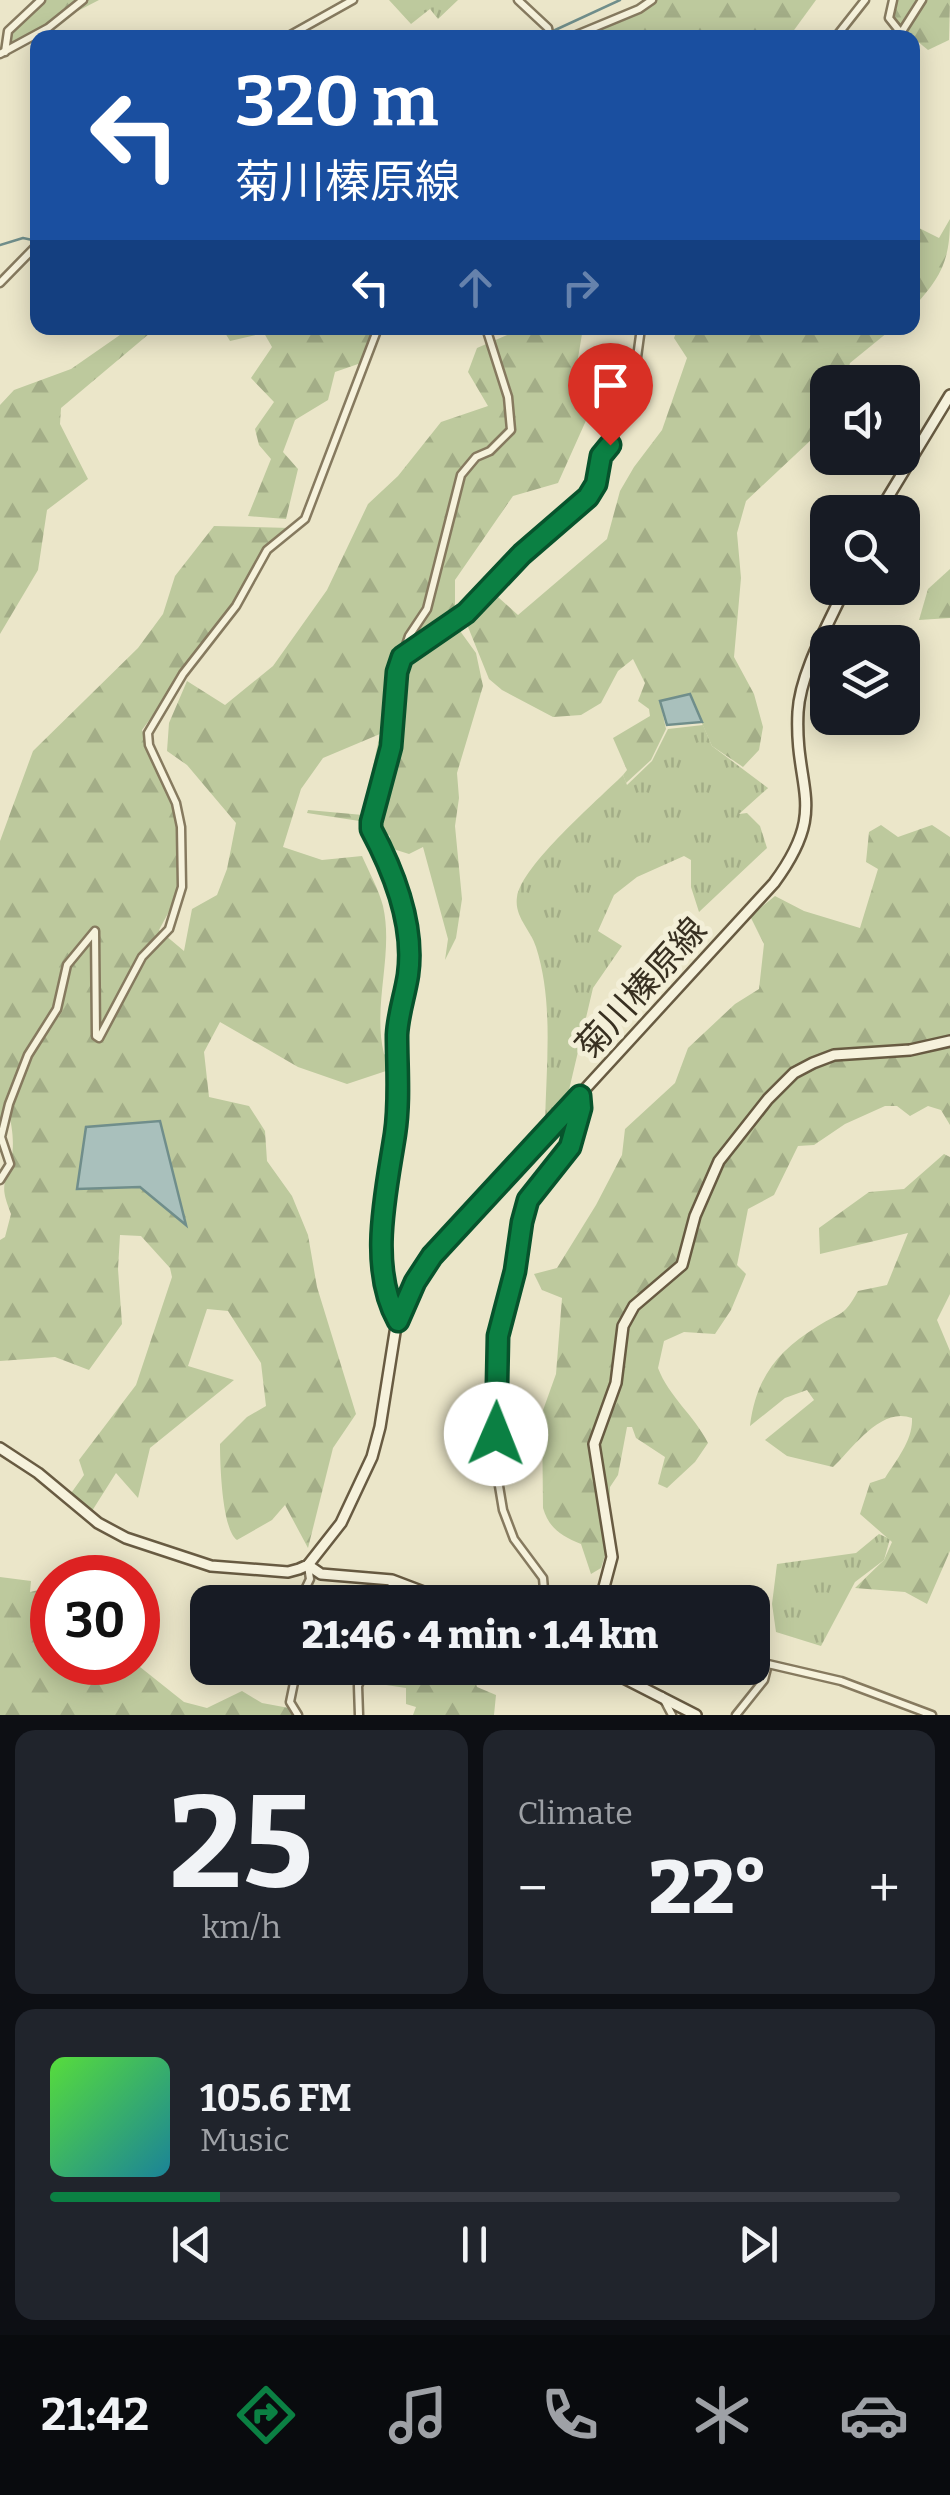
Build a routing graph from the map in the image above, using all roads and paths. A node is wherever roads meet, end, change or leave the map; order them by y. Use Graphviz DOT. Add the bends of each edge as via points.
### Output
graph roads {
  1 [pos="41,0"];
  2 [pos="83,0"];
  3 [pos="354,0"];
  4 [pos="518,0"];
  5 [pos="652,0"];
  6 [pos="865,0"];
  7 [pos="893,0"];
  8 [pos="922,0"];
  9 [pos="44,30"];
  10 [pos="300,30"];
  11 [pos="548,30"];
  12 [pos="588,30"];
  13 [pos="841,30"];
  14 [pos="896,30"];
  15 [pos="903,30"];
  16 [pos="30,38"];
  17 [pos="2,53"];
  18 [pos="30,251"];
  19 [pos="0,283"];
  20 [pos="375,335"];
  21 [pos="488,335"];
  22 [pos="640,335"];
  23 [pos="950,395"];
  24 [pos="890,495"];
  25 [pos="838,605"];
  26 [pos="402,657"];
  27 [pos="950,1040"];
  28 [pos="580,1096"];
  29 [pos="0,1180"];
  30 [pos="398,1321"];
  31 [pos="0,1448"];
  32 [pos="308,1565"];
  33 [pos="392,1580"];
  34 [pos="307,1585"];
  35 [pos="392,1585"];
  36 [pos="405,1585"];
  37 [pos="544,1585"];
  38 [pos="604,1585"];
  39 [pos="294,1685"];
  40 [pos="358,1685"];
  41 [pos="641,1685"];
  42 [pos="662,1695"];
  43 [pos="298,1715"];
  44 [pos="359,1715"];
  45 [pos="672,1715"];
  46 [pos="696,1715"];
  47 [pos="736,1715"];
  48 [pos="932,1715"];
  1 -- 17 [label="street" via="8,31"];
  2 -- 9 [label="street"];
  3 -- 10 [label="street"];
  4 -- 11 [label="street"];
  5 -- 12 [label="street"];
  6 -- 13 [label="street"];
  7 -- 14 [label="street" via="889,18"];
  8 -- 15 [label="street"];
  16 -- 17 [label="street"];
  18 -- 19 [label="street"];
  20 -- 29 [label="street" via="305,519 267,550 148,733 181,827 182,887 169,929 142,956 99,1038 95,931 75,952 57,1009 9,1104 2,1138 10,1164"];
  21 -- 26 [label="street" via="511,430 461,475 427,609"];
  22 -- 26 [label="street" via="630,408 601,456 588,497 466,613"];
  23 -- 24 [label="main road"];
  25 -- 28 [label="main road, 菊川榛原線" via="798,711 806,817 793,858"];
  26 -- 30 [label="street" via="391,747 371,829 392,872 410,950 382,1226 386,1300"];
  27 -- 38 [label="main road" via="812,1062 768,1099 719,1161 682,1265 634,1306 623,1326 616,1383 594,1444 612,1556"];
  28 -- 30 [label="main road, 菊川榛原線" via="432,1256"];
  28 -- 37 [label="street" via="570,1147 528,1200 498,1342 498,1486 514,1539"];
  30 -- 32 [label="main road, 菊川榛原線" via="372,1457 340,1522"];
  31 -- 32 [label="main road" via="126,1538 211,1566 288,1572"];
  32 -- 33 [label="main road" via="321,1574"];
  32 -- 34 [label="street"];
  33 -- 35 [label="street"];
  33 -- 36 [label="main road"];
  39 -- 43 [label="street" via="290,1702"];
  40 -- 44 [label="street"];
  41 -- 42 [label="main road"];
  42 -- 45 [label="street"];
  42 -- 46 [label="main road"];
  47 -- 48 [label="street" via="764,1680 768,1664 841,1681"];
}
